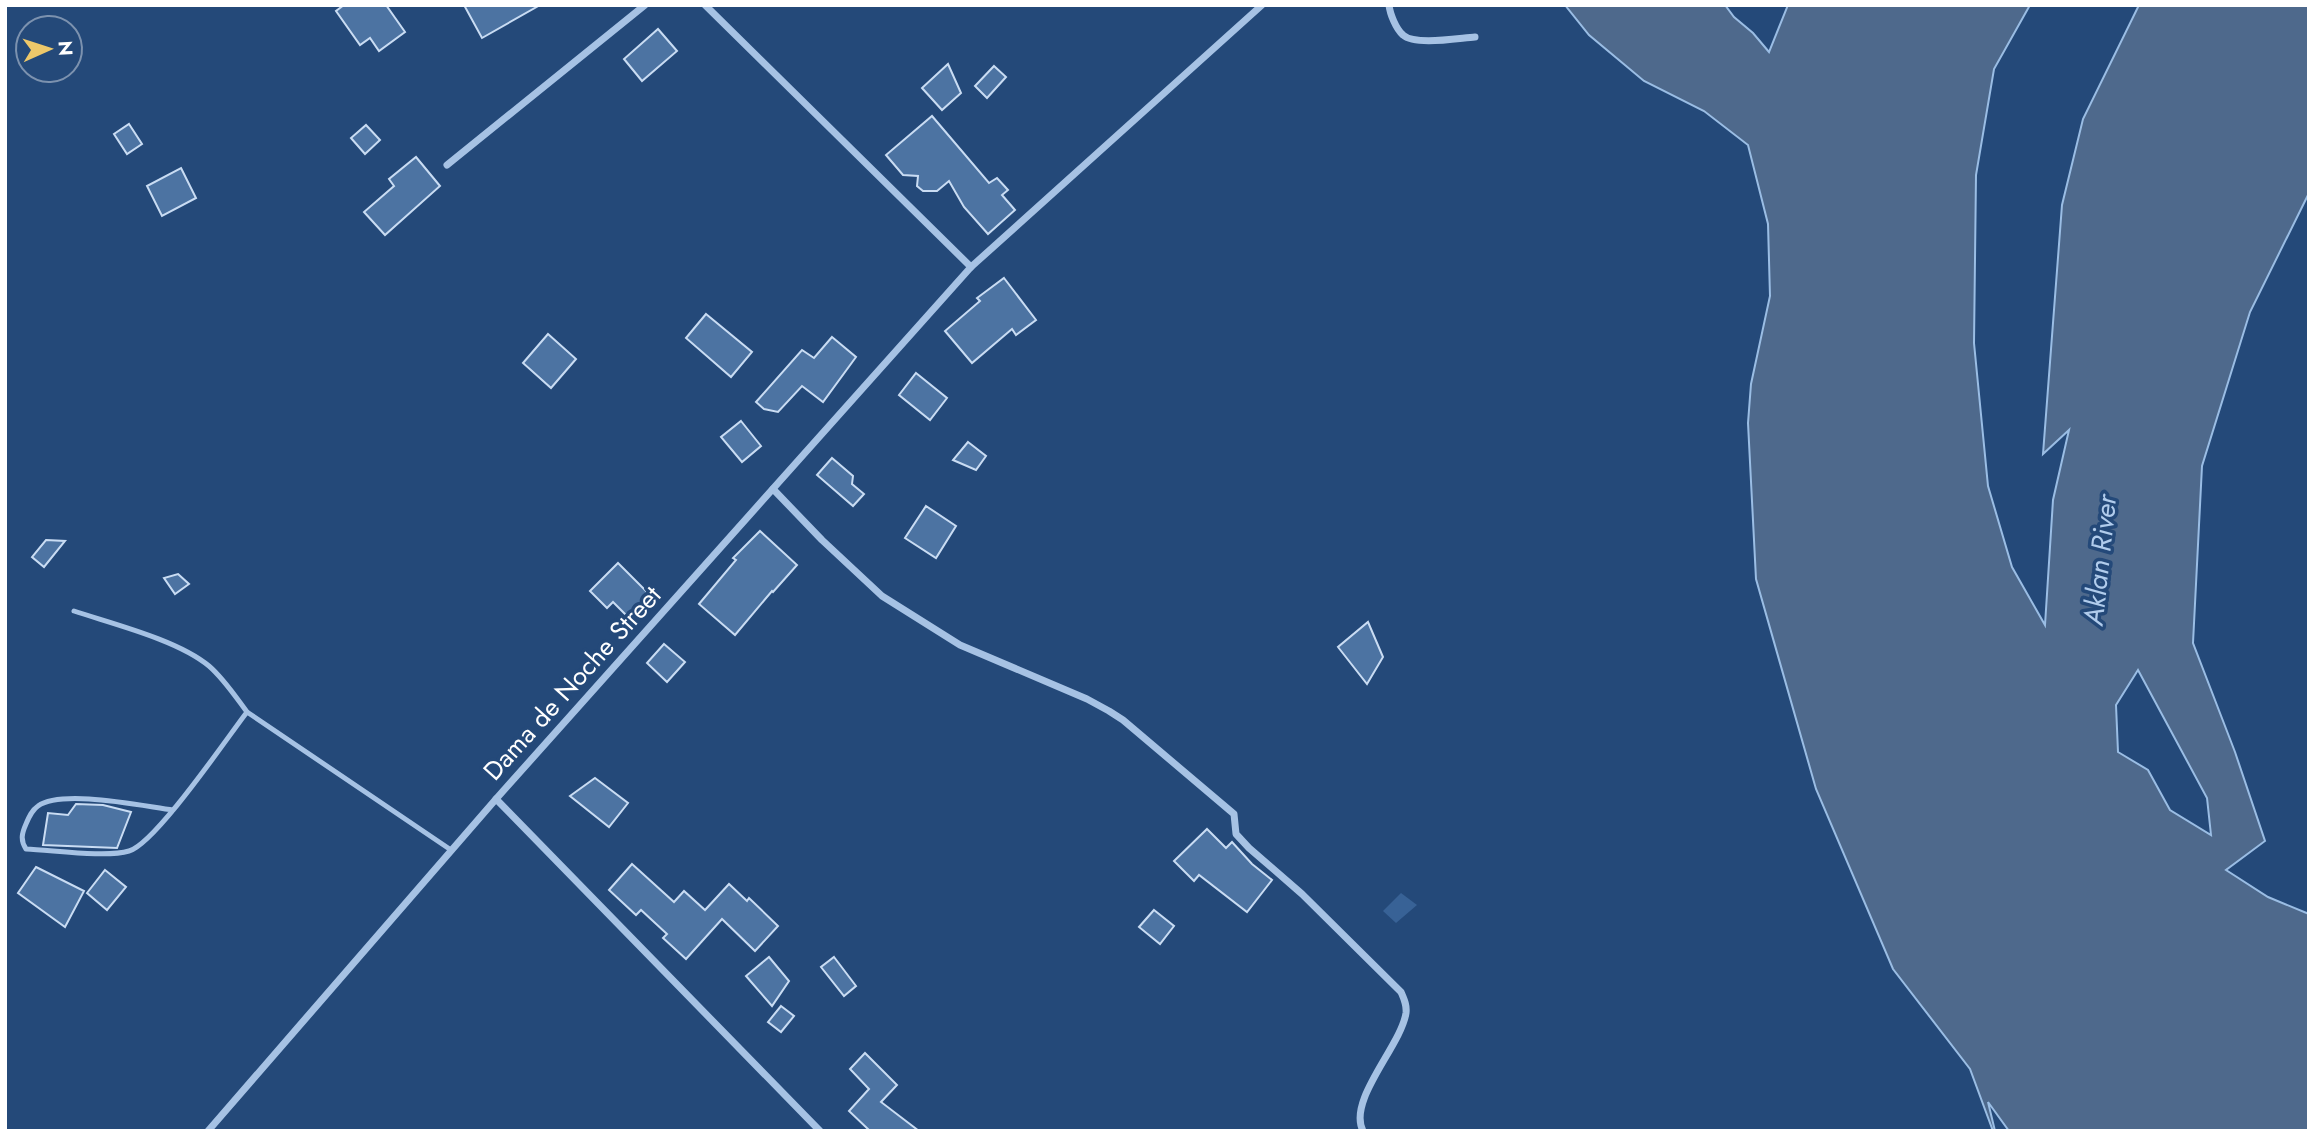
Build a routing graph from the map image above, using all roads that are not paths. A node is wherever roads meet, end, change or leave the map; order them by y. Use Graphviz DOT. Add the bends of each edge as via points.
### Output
graph roads {
  1 [pos="645,5"];
  2 [pos="705,5"];
  3 [pos="1262,5"];
  4 [pos="1388,5"];
  5 [pos="1475,37"];
  6 [pos="447,164"];
  7 [pos="971,267"];
  8 [pos="773,489"];
  9 [pos="74,611"];
  10 [pos="247,712"];
  11 [pos="496,799"];
  12 [pos="173,810"];
  13 [pos="451,850"];
  14 [pos="208,1131"];
  15 [pos="820,1131"];
  16 [pos="1363,1131"];
  1 -- 6 [label="street"];
  2 -- 7 [label="street"];
  3 -- 7 [label="street, Dama de Noche Street"];
  4 -- 5 [label="street" via="1403,35 1416,41"];
  7 -- 8 [label="street, Dama de Noche Street"];
  8 -- 11 [label="street, Dama de Noche Street"];
  8 -- 16 [label="street" via="882,596 960,645 1087,699 1123,720 1229,809 1236,834 1249,848 1401,992 1406,1014 1364,1099 1359,1119"];
  9 -- 10 [label="lane" via="149,635 201,659"];
  10 -- 12 [label="lane"];
  10 -- 13 [label="lane"];
  11 -- 13 [label="street, Dama de Noche Street"];
  11 -- 15 [label="street"];
  12 -- 12 [label="lane" via="131,851 26,849 22,844 32,812 45,802 78,797"];
  13 -- 14 [label="street, Dama de Noche Street"];
}
